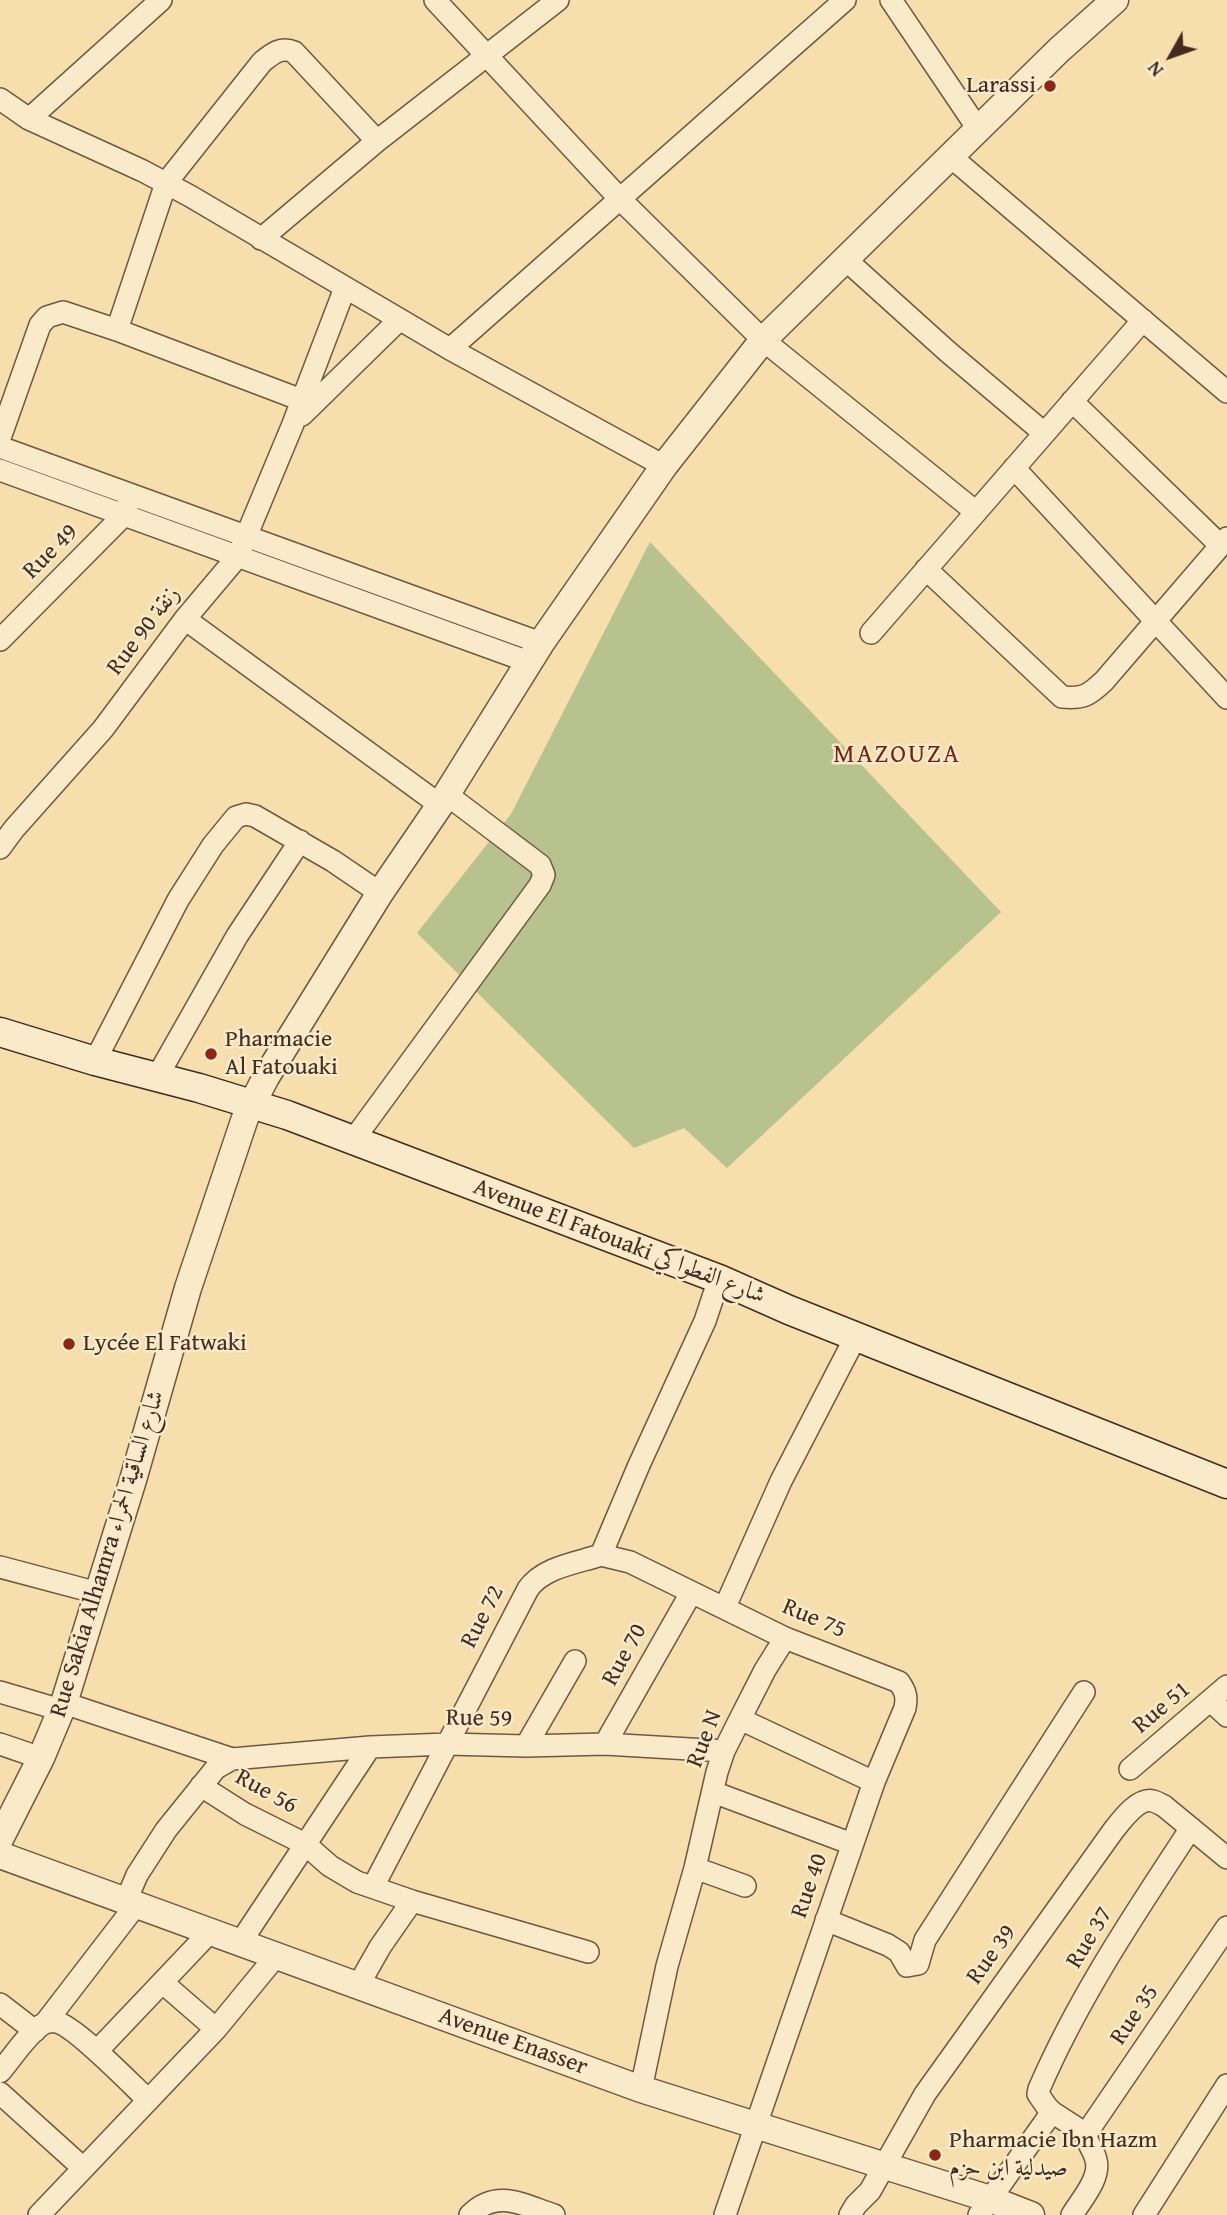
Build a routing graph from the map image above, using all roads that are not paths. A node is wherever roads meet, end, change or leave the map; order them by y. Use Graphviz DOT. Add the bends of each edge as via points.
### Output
graph roads {
  1 [pos="161,0"];
  2 [pos="435,0"];
  3 [pos="558,0"];
  4 [pos="845,0"];
  5 [pos="891,0"];
  6 [pos="1115,0"];
  7 [pos="486,54"];
  8 [pos="0,99"];
  9 [pos="29,119"];
  10 [pos="978,129"];
  11 [pos="377,141"];
  12 [pos="950,156"];
  13 [pos="166,183"];
  14 [pos="620,199"];
  15 [pos="261,239"];
  16 [pos="845,259"];
  17 [pos="345,288"];
  18 [pos="399,320"];
  19 [pos="1143,320"];
  20 [pos="117,330"];
  21 [pos="763,340"];
  22 [pos="450,349"];
  23 [pos="1227,392"];
  24 [pos="1072,401"];
  25 [pos="307,402"];
  26 [pos="1044,433"];
  27 [pos="0,438"];
  28 [pos="0,447"];
  29 [pos="664,466"];
  30 [pos="1014,468"];
  31 [pos="0,470"];
  32 [pos="127,505"];
  33 [pos="976,512"];
  34 [pos="1224,542"];
  35 [pos="242,547"];
  36 [pos="926,569"];
  37 [pos="185,619"];
  38 [pos="1155,620"];
  39 [pos="871,633"];
  40 [pos="0,640"];
  41 [pos="535,653"];
  42 [pos="1227,698"];
  43 [pos="443,800"];
  44 [pos="7,822"];
  45 [pos="300,841"];
  46 [pos="0,848"];
  47 [pos="380,893"];
  48 [pos="0,1032"];
  49 [pos="95,1061"];
  50 [pos="157,1077"];
  51 [pos="252,1103"];
  52 [pos="354,1139"];
  53 [pos="719,1279"];
  54 [pos="856,1336"];
  55 [pos="1227,1484"];
  56 [pos="601,1555"];
  57 [pos="0,1567"];
  58 [pos="98,1593"];
  59 [pos="691,1593"];
  60 [pos="725,1607"];
  61 [pos="785,1638"];
  62 [pos="575,1661"];
  63 [pos="885,1676"];
  64 [pos="1227,1686"];
  65 [pos="0,1692"];
  66 [pos="1084,1692"];
  67 [pos="1210,1701"];
  68 [pos="63,1706"];
  69 [pos="1227,1716"];
  70 [pos="740,1719"];
  71 [pos="0,1744"];
  72 [pos="447,1744"];
  73 [pos="605,1744"];
  74 [pos="526,1746"];
  75 [pos="370,1747"];
  76 [pos="724,1751"];
  77 [pos="41,1758"];
  78 [pos="232,1759"];
  79 [pos="1130,1769"];
  80 [pos="874,1782"];
  81 [pos="201,1786"];
  82 [pos="713,1792"];
  83 [pos="1191,1828"];
  84 [pos="0,1839"];
  85 [pos="305,1844"];
  86 [pos="852,1844"];
  87 [pos="0,1855"];
  88 [pos="1227,1858"];
  89 [pos="695,1868"];
  90 [pos="745,1886"];
  91 [pos="373,1887"];
  92 [pos="412,1900"];
  93 [pos="131,1903"];
  94 [pos="826,1920"];
  95 [pos="1227,1927"];
  96 [pos="210,1932"];
  97 [pos="240,1943"];
  98 [pos="588,1952"];
  99 [pos="276,1956"];
  100 [pos="163,1983"];
  101 [pos="358,1986"];
  102 [pos="0,2004"];
  103 [pos="40,2027"];
  104 [pos="216,2029"];
  105 [pos="97,2051"];
  106 [pos="0,2072"];
  107 [pos="1227,2085"];
  108 [pos="641,2089"];
  109 [pos="0,2093"];
  110 [pos="148,2100"];
  111 [pos="1052,2112"];
  112 [pos="756,2125"];
  113 [pos="1086,2134"];
  114 [pos="884,2165"];
  115 [pos="83,2168"];
  116 [pos="985,2207"];
  117 [pos="39,2215"];
  118 [pos="470,2215"];
  119 [pos="554,2215"];
  120 [pos="725,2215"];
  121 [pos="850,2215"];
  122 [pos="1031,2215"];
  123 [pos="1072,2215"];
  124 [pos="1144,2215"];
  1 -- 9 [label="street"];
  2 -- 7 [label="street"];
  3 -- 7 [label="street"];
  4 -- 14 [label="street"];
  5 -- 10 [label="street"];
  6 -- 10 [label="street, Rue Sakia Alhamra شارع الساقية الحمراء"];
  7 -- 11 [label="street"];
  7 -- 14 [label="street"];
  8 -- 9 [label="street"];
  9 -- 13 [label="street"];
  10 -- 12 [label="street, Rue Sakia Alhamra شارع الساقية الحمراء"];
  11 -- 13 [label="street" via="294,52 283,49 262,62"];
  11 -- 15 [label="street"];
  12 -- 16 [label="street, Rue Sakia Alhamra شارع الساقية الحمراء"];
  12 -- 19 [label="street"];
  13 -- 15 [label="street"];
  13 -- 20 [label="street"];
  14 -- 21 [label="street"];
  14 -- 22 [label="street"];
  15 -- 17 [label="street"];
  16 -- 21 [label="street, Rue Sakia Alhamra شارع الساقية الحمراء"];
  16 -- 26 [label="street"];
  17 -- 18 [label="street"];
  17 -- 25 [label="street"];
  18 -- 22 [label="street"];
  18 -- 25 [label="street"];
  19 -- 23 [label="street"];
  19 -- 24 [label="street"];
  20 -- 25 [label="street"];
  20 -- 27 [label="street" via="63,312 47,317 40,325"];
  21 -- 29 [label="street, Rue Sakia Alhamra شارع الساقية الحمراء"];
  21 -- 33 [label="street"];
  22 -- 29 [label="street"];
  24 -- 26 [label="street"];
  24 -- 34 [label="street"];
  25 -- 35 [label="street, Rue 90 زنقة" via="293,424"];
  26 -- 30 [label="street"];
  28 -- 32 [label="street"];
  29 -- 41 [label="street, Rue Sakia Alhamra شارع الساقية الحمراء"];
  30 -- 33 [label="street"];
  30 -- 38 [label="street"];
  31 -- 32 [label="street"];
  32 -- 35 [label="street"];
  32 -- 40 [label="street, Rue 49"];
  33 -- 36 [label="street"];
  34 -- 38 [label="street"];
  35 -- 37 [label="street, Rue 90 زنقة"];
  35 -- 41 [label="street"];
  36 -- 38 [label="street" via="1062,697 1089,694"];
  36 -- 39 [label="street"];
  37 -- 43 [label="street"];
  37 -- 44 [label="street, Rue 90 زنقة" via="103,729"];
  38 -- 42 [label="street"];
  41 -- 43 [label="street, Rue Sakia Alhamra شارع الساقية الحمراء"];
  43 -- 47 [label="street, Rue Sakia Alhamra شارع الساقية الحمراء"];
  43 -- 52 [label="street" via="540,865 544,876"];
  44 -- 46 [label="street, Rue 90 زنقة"];
  45 -- 47 [label="street"];
  45 -- 49 [label="street" via="255,816 241,814 232,821 178,900"];
  45 -- 50 [label="street" via="237,936"];
  47 -- 51 [label="street, Rue Sakia Alhamra شارع الساقية الحمراء"];
  48 -- 49 [label="main road, Avenue El Fatouaki شارع الفطواكي"];
  49 -- 50 [label="main road, Avenue El Fatouaki شارع الفطواكي"];
  50 -- 51 [label="main road, Avenue El Fatouaki شارع الفطواكي"];
  51 -- 52 [label="main road, Avenue El Fatouaki شارع الفطواكي"];
  51 -- 58 [label="street, Rue Sakia Alhamra شارع الساقية الحمراء" via="188,1288"];
  52 -- 53 [label="main road, Avenue El Fatouaki شارع الفطواكي"];
  53 -- 54 [label="main road, Avenue El Fatouaki شارع الفطواكي"];
  53 -- 56 [label="street" via="705,1321"];
  54 -- 55 [label="main road, Avenue El Fatouaki شارع الفطواكي"];
  54 -- 60 [label="street" via="781,1481"];
  56 -- 59 [label="street, Rue 75" via="630,1562"];
  56 -- 72 [label="street, Rue 72" via="536,1578"];
  57 -- 58 [label="street"];
  58 -- 68 [label="street, Rue Sakia Alhamra شارع الساقية الحمراء"];
  59 -- 60 [label="street, Rue 75"];
  59 -- 73 [label="street, Rue 70"];
  60 -- 61 [label="street, Rue 75"];
  61 -- 63 [label="street, Rue 75"];
  61 -- 70 [label="street, Rue N"];
  62 -- 74 [label="street"];
  63 -- 80 [label="street, Rue 40" via="900,1682 907,1698"];
  64 -- 67 [label="street, Rue 51"];
  65 -- 68 [label="street"];
  66 -- 94 [label="street" via="925,1940 918,1964 906,1966 899,1952 888,1945"];
  67 -- 69 [label="street"];
  67 -- 79 [label="street, Rue 51"];
  68 -- 77 [label="street, Rue Sakia Alhamra شارع الساقية الحمراء"];
  68 -- 78 [label="street"];
  70 -- 76 [label="street, Rue N"];
  70 -- 80 [label="street"];
  71 -- 77 [label="street"];
  72 -- 74 [label="street, Rue 59"];
  72 -- 75 [label="street, Rue 59"];
  72 -- 91 [label="street, Rue 72"];
  73 -- 74 [label="street, Rue 59"];
  73 -- 76 [label="street, Rue 59"];
  75 -- 78 [label="street, Rue 59"];
  75 -- 85 [label="street"];
  76 -- 82 [label="street, Rue N"];
  77 -- 84 [label="street, Rue Sakia Alhamra شارع الساقية الحمراء"];
  78 -- 81 [label="street" via="216,1768"];
  80 -- 86 [label="street, Rue 40"];
  81 -- 85 [label="street, Rue 56"];
  81 -- 93 [label="street" via="137,1875"];
  82 -- 86 [label="street"];
  82 -- 89 [label="street, Rue N"];
  83 -- 88 [label="street"];
  83 -- 111 [label="street, Rue 37" via="1117,1941 1043,2080 1038,2094"];
  83 -- 114 [label="street, Rue 39" via="1152,1801 1127,1815 925,2094"];
  85 -- 91 [label="street, Rue 56" via="346,1877"];
  85 -- 97 [label="street"];
  86 -- 94 [label="street, Rue 40"];
  87 -- 93 [label="street, Avenue Enasser"];
  89 -- 90 [label="street"];
  89 -- 108 [label="street, Rue N" via="667,1966"];
  91 -- 92 [label="street, Rue 56"];
  92 -- 98 [label="street, Rue 56"];
  92 -- 101 [label="street"];
  93 -- 96 [label="street, Avenue Enasser"];
  93 -- 103 [label="street"];
  94 -- 112 [label="street, Rue 40"];
  95 -- 113 [label="street, Rue 35"];
  96 -- 97 [label="street, Avenue Enasser"];
  96 -- 100 [label="street"];
  97 -- 99 [label="street, Avenue Enasser"];
  99 -- 101 [label="street, Avenue Enasser"];
  99 -- 104 [label="street"];
  100 -- 104 [label="street"];
  100 -- 105 [label="street"];
  101 -- 108 [label="street, Avenue Enasser"];
  102 -- 103 [label="street"];
  103 -- 105 [label="street" via="54,2021 64,2025"];
  103 -- 106 [label="street"];
  104 -- 110 [label="street"];
  105 -- 110 [label="street"];
  107 -- 124 [label="street"];
  108 -- 112 [label="street, Avenue Enasser"];
  109 -- 115 [label="street"];
  110 -- 115 [label="street"];
  111 -- 113 [label="street"];
  111 -- 116 [label="street"];
  112 -- 114 [label="street, Avenue Enasser"];
  112 -- 120 [label="street, Rue 40"];
  113 -- 123 [label="street" via="1097,2171"];
  114 -- 116 [label="street, Avenue Enasser"];
  114 -- 121 [label="street"];
  115 -- 117 [label="street"];
  116 -- 122 [label="street, Avenue Enasser"];
  118 -- 119 [label="street" via="495,2200"];
}
